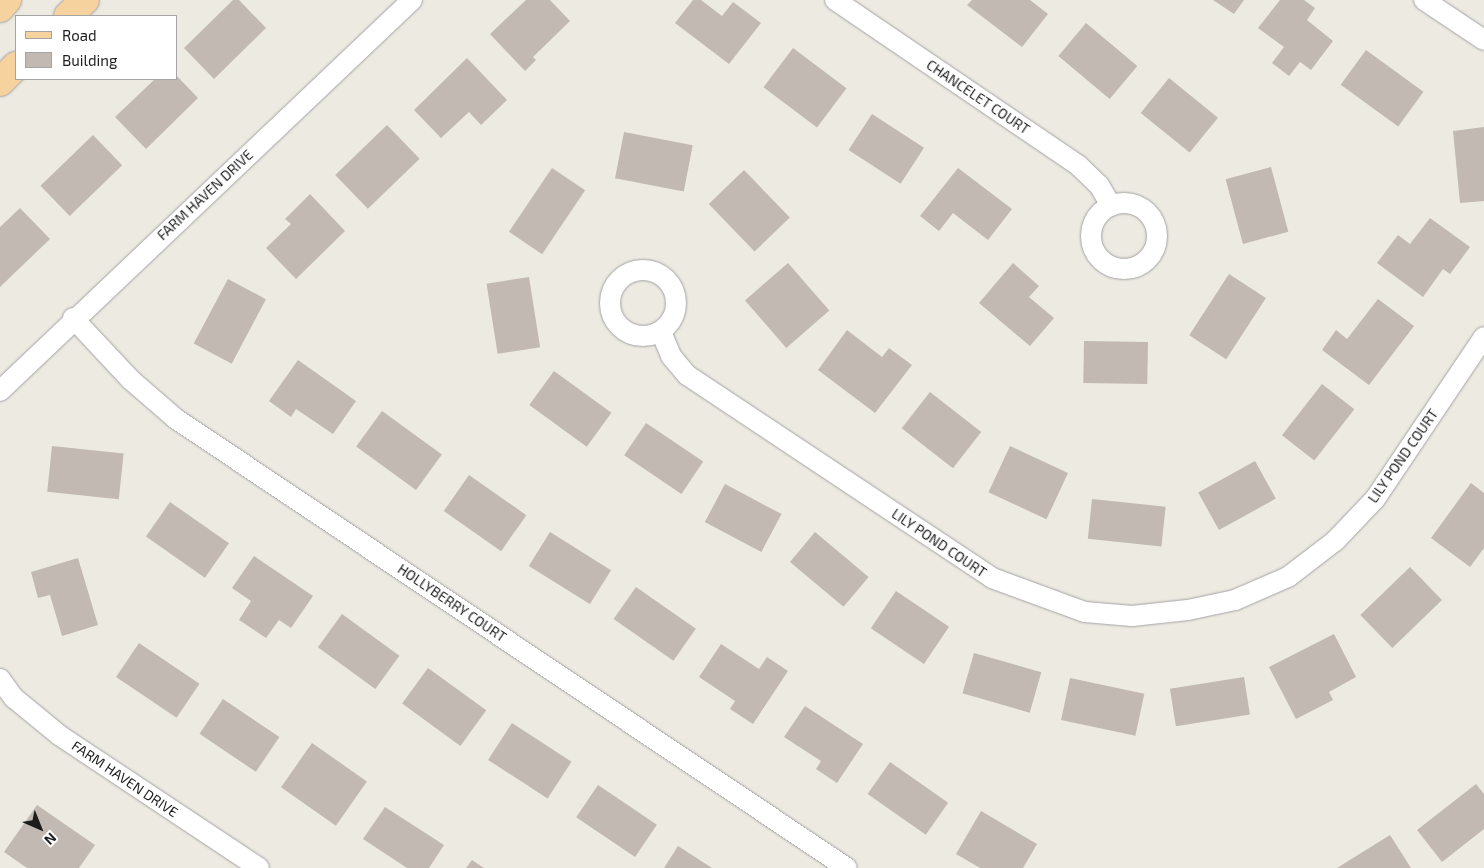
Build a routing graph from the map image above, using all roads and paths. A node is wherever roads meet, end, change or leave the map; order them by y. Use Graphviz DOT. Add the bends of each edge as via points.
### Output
graph roads {
  1 [pos="7,0"];
  2 [pos="85,0"];
  3 [pos="412,0"];
  4 [pos="835,0"];
  5 [pos="1437,4"];
  6 [pos="0,8"];
  7 [pos="69,15"];
  8 [pos="1484,40"];
  9 [pos="15,67"];
  10 [pos="0,82"];
  11 [pos="1111,206"];
  12 [pos="73,318"];
  13 [pos="661,332"];
  14 [pos="1484,337"];
  15 [pos="0,391"];
  16 [pos="0,679"];
  17 [pos="259,868"];
  18 [pos="847,868"];
  1 -- 6 [label="main road"];
  2 -- 7 [label="main road"];
  3 -- 12 [label="street, FARM HAVEN DRIVE"];
  4 -- 11 [label="street, CHANCELET COURT" via="1079,166 1100,185"];
  5 -- 8 [label="street"];
  9 -- 10 [label="main road"];
  12 -- 15 [label="street, FARM HAVEN DRIVE"];
  12 -- 18 [label="street, HOLLYBERRY COURT" via="131,380 176,419"];
  13 -- 14 [label="street, LILY POND COURT" via="671,356 688,375 992,578 1085,612 1132,616 1188,610 1234,600 1288,577 1335,542 1375,499"];
  16 -- 17 [label="street, FARM HAVEN DRIVE" via="14,698 59,735"];
}
